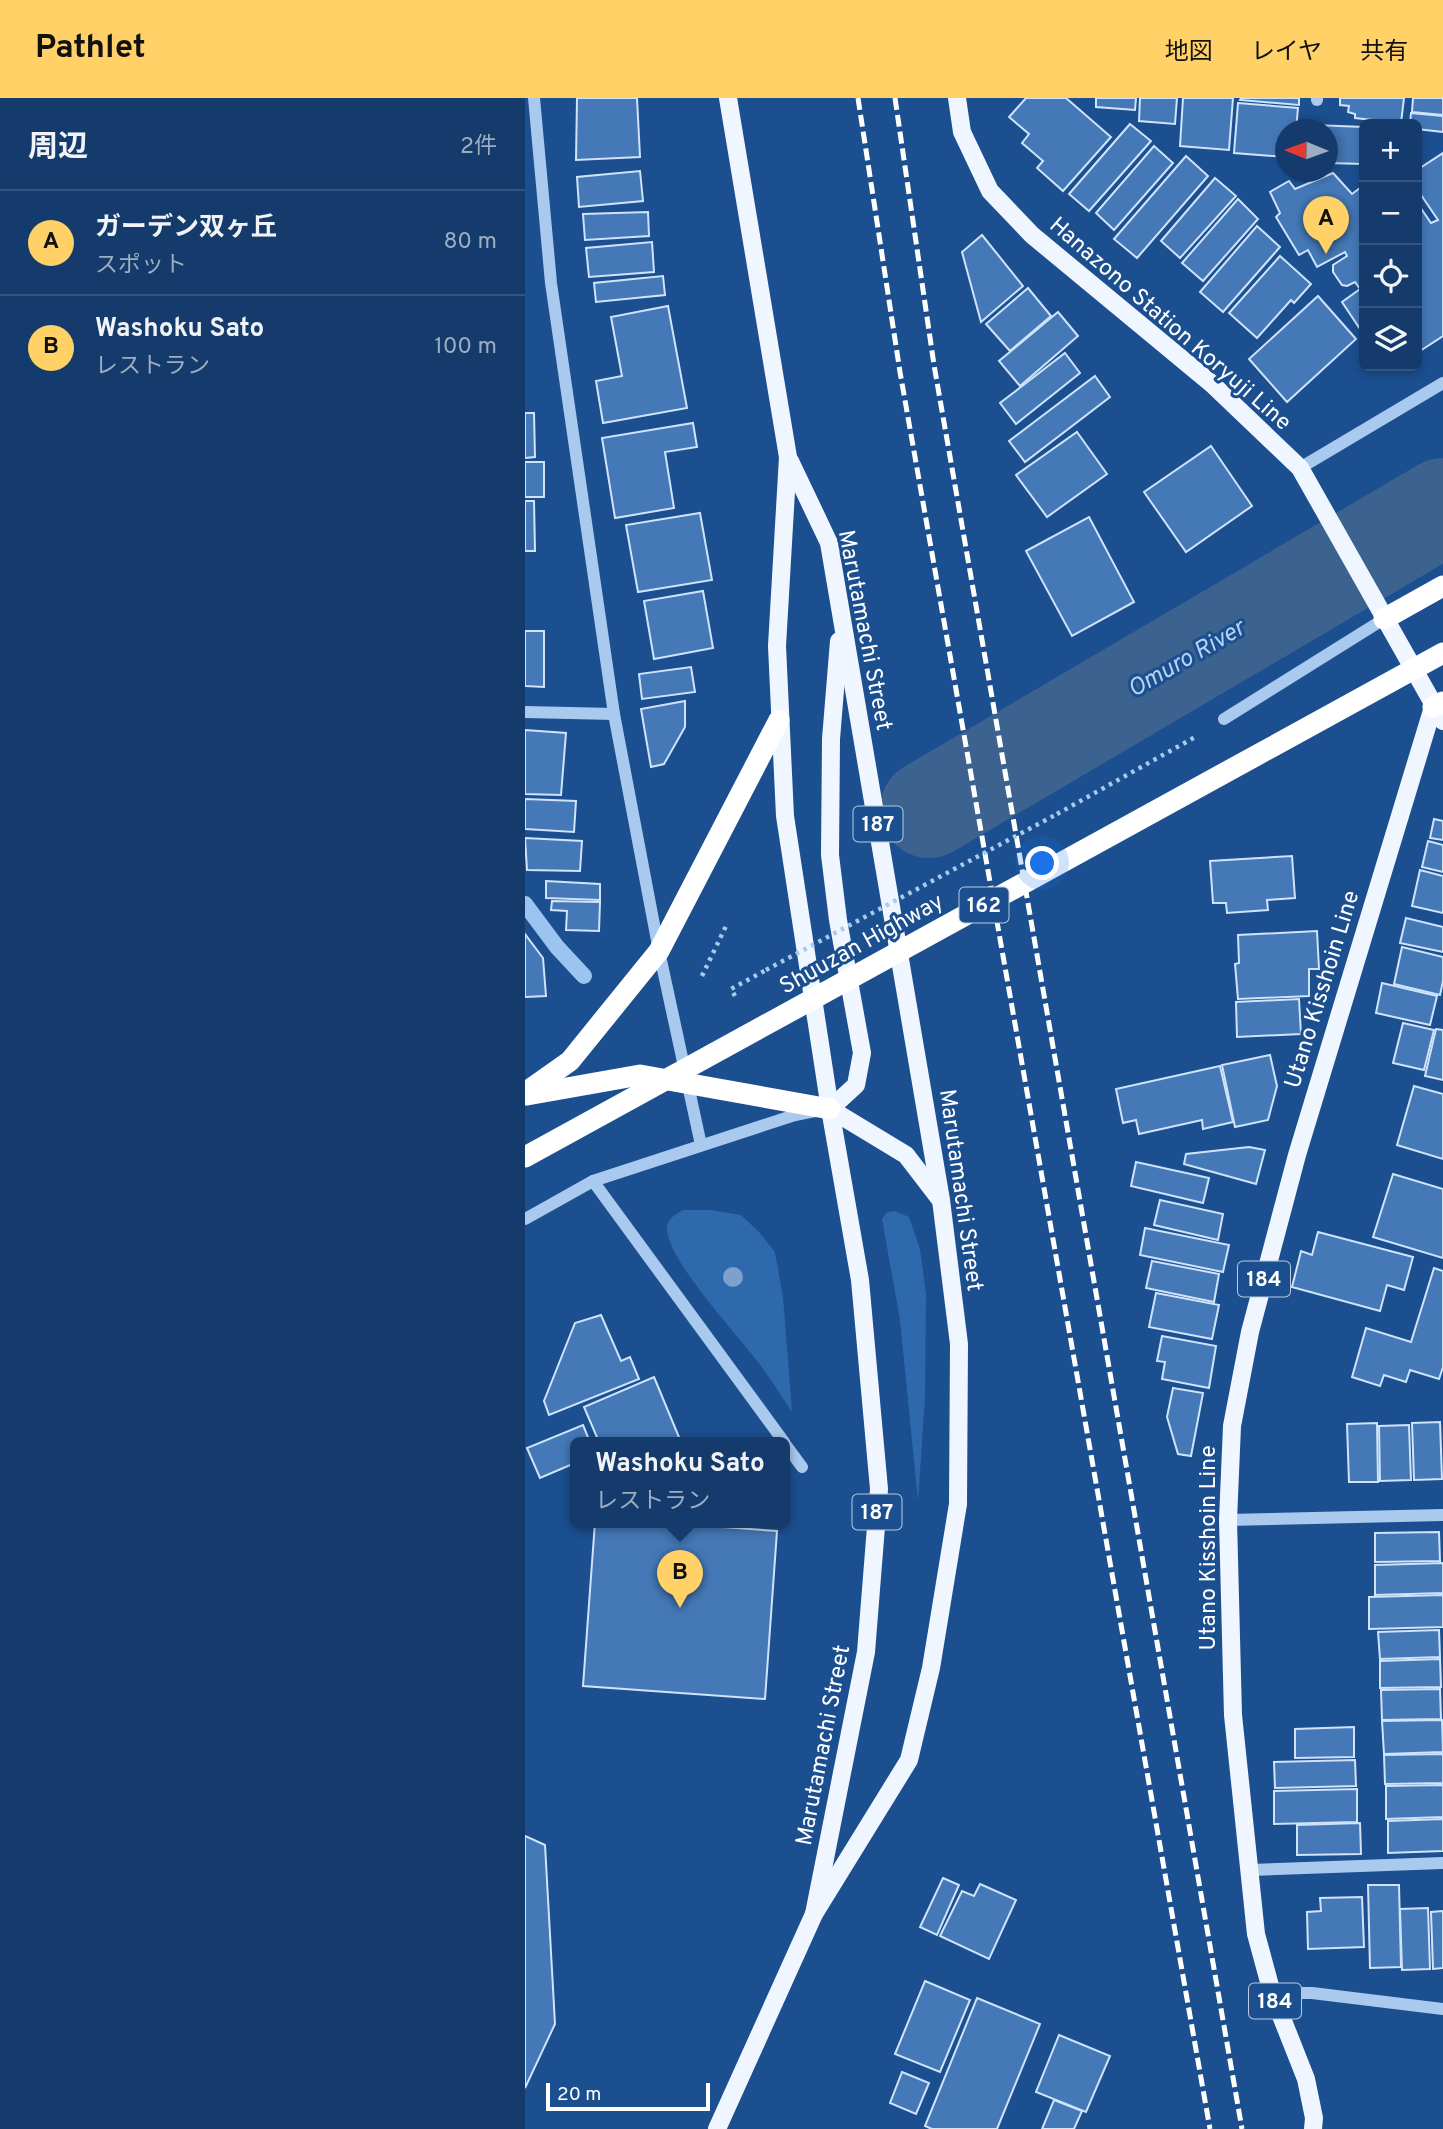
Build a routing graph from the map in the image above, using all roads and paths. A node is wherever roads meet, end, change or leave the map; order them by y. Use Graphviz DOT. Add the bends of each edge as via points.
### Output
graph roads {
  1 [pos="534,98"];
  2 [pos="728,98"];
  3 [pos="957,98"];
  4 [pos="1443,383"];
  5 [pos="1429,392"];
  6 [pos="1443,397"];
  7 [pos="788,457"];
  8 [pos="1300,468"];
  9 [pos="1443,586"];
  10 [pos="841,615"];
  11 [pos="1384,619"];
  12 [pos="1443,653"];
  13 [pos="1440,710"];
  14 [pos="525,712"];
  15 [pos="614,714"];
  16 [pos="1224,719"];
  17 [pos="779,720"];
  18 [pos="1204,732"];
  19 [pos="659,951"];
  20 [pos="731,989"];
  21 [pos="687,1083"];
  22 [pos="525,1095"];
  23 [pos="830,1108"];
  24 [pos="701,1145"];
  25 [pos="525,1157"];
  26 [pos="593,1181"];
  27 [pos="941,1200"];
  28 [pos="525,1219"];
  29 [pos="780,1437"];
  30 [pos="790,1451"];
  31 [pos="802,1466"];
  32 [pos="1443,1515"];
  33 [pos="1227,1520"];
  34 [pos="1443,1864"];
  35 [pos="1251,1870"];
  36 [pos="814,1914"];
  37 [pos="1272,1993"];
  38 [pos="1443,2009"];
  39 [pos="717,2129"];
  40 [pos="1313,2129"];
  1 -- 15 [label="street" via="551,283"];
  2 -- 7 [label="main road, Marutamachi Street / 187"];
  3 -- 8 [label="main road, Hanazono Station Koryuji Line" via="961,132 991,191 1032,235 1212,384"];
  4 -- 5 [label="street"];
  5 -- 6 [label="street"];
  5 -- 8 [label="street"];
  7 -- 10 [label="main road, Marutamachi Street / 187" via="829,543"];
  7 -- 17 [label="main road, Marutamachi Street / 187" via="777,646"];
  8 -- 11 [label="main road, Hanazono Station Koryuji Line"];
  9 -- 11 [label="highway"];
  10 -- 23 [label="main road" via="831,739 830,855 862,1053 856,1085"];
  10 -- 27 [label="main road, Marutamachi Street / 187"];
  11 -- 13 [label="main road, Utano Kisshoin Line / 184"];
  11 -- 16 [label="street"];
  12 -- 25 [label="highway, Shuuzan Highway / 162, bridge"];
  13 -- 33 [label="main road, Utano Kisshoin Line / 184" via="1297,1155 1250,1332 1232,1426"];
  14 -- 15 [label="street"];
  15 -- 19 [label="street"];
  17 -- 19 [label="highway"];
  17 -- 23 [label="main road, Marutamachi Street / 187" via="785,816"];
  18 -- 20 [label="path, bridge"];
  19 -- 21 [label="street"];
  19 -- 22 [label="highway" via="571,1061"];
  21 -- 22 [label="highway" via="640,1074"];
  21 -- 23 [label="highway"];
  21 -- 24 [label="street"];
  23 -- 24 [label="street"];
  23 -- 27 [label="main road" via="906,1155"];
  23 -- 36 [label="main road, Marutamachi Street / 187" via="860,1280 879,1489 866,1652"];
  24 -- 26 [label="street"];
  26 -- 28 [label="street"];
  26 -- 29 [label="street"];
  27 -- 36 [label="main road, Marutamachi Street / 187" via="958,1343 958,1504 931,1668 909,1760"];
  30 -- 31 [label="street"];
  32 -- 33 [label="street"];
  33 -- 35 [label="main road, Utano Kisshoin Line / 184" via="1233,1715"];
  34 -- 35 [label="street"];
  35 -- 37 [label="main road, Utano Kisshoin Line / 184" via="1256,1934"];
  36 -- 39 [label="main road, Marutamachi Street / 187"];
  37 -- 38 [label="street" via="1312,1993"];
  37 -- 40 [label="main road, Utano Kisshoin Line / 184" via="1306,2079"];
}
